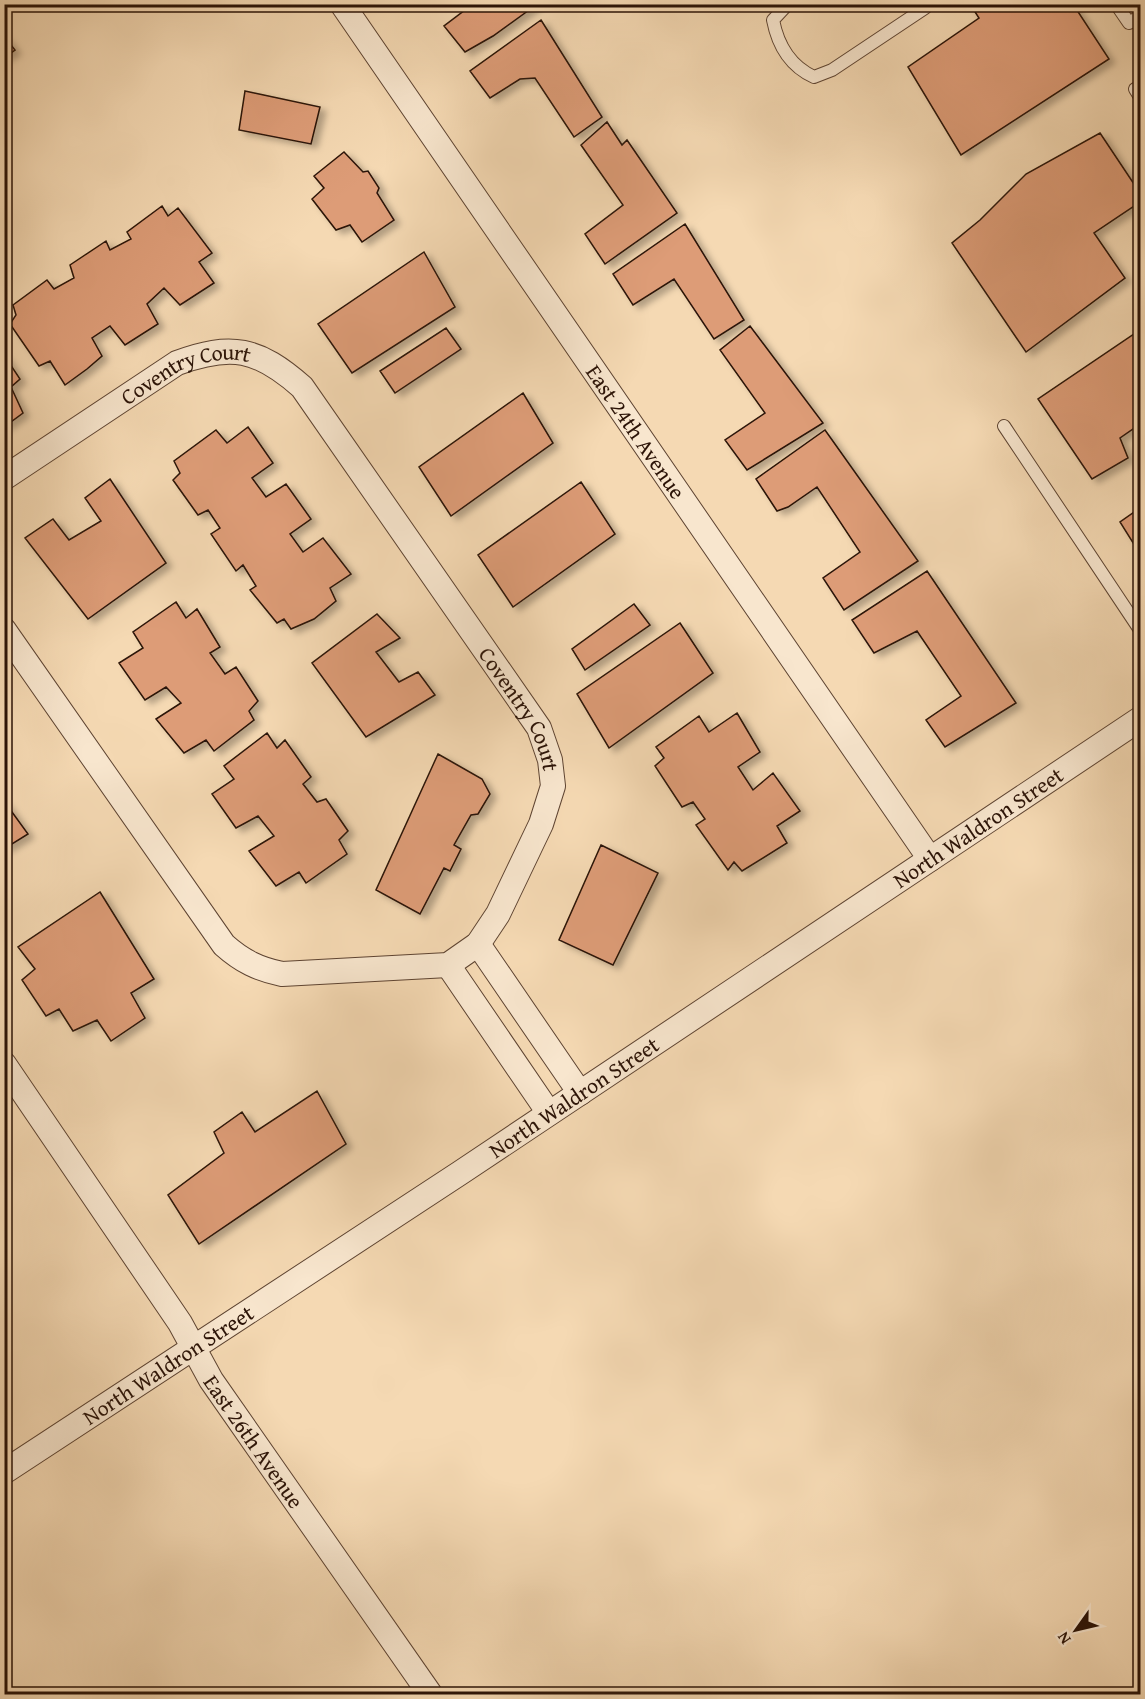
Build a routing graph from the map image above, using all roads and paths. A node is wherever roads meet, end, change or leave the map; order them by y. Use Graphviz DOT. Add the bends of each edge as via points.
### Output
graph roads {
  1 [pos="342,4"];
  2 [pos="788,4"];
  3 [pos="927,4"];
  4 [pos="1116,4"];
  5 [pos="1140,16"];
  6 [pos="1004,426"];
  7 [pos="4,478"];
  8 [pos="4,630"];
  9 [pos="1140,630"];
  10 [pos="1140,719"];
  11 [pos="930,859"];
  12 [pos="478,944"];
  13 [pos="448,965"];
  14 [pos="4,1064"];
  15 [pos="580,1093"];
  16 [pos="549,1113"];
  17 [pos="193,1347"];
  18 [pos="4,1472"];
  19 [pos="430,1695"];
  1 -- 11 [label="street, East 24th Avenue"];
  2 -- 3 [label="lane" via="773,20 777,38 799,69 814,76 832,70"];
  4 -- 5 [label="lane" via="1129,23"];
  6 -- 9 [label="lane"];
  7 -- 12 [label="street, Coventry Court" via="177,363 198,355 221,350 242,352 284,371 302,387 539,728 550,760 553,786 541,824 498,914"];
  8 -- 13 [label="street" via="224,945 239,959 282,974"];
  10 -- 11 [label="street, North Waldron Street"];
  11 -- 15 [label="street, North Waldron Street"];
  12 -- 13 [label="street, Coventry Court"];
  12 -- 15 [label="street"];
  13 -- 16 [label="street"];
  14 -- 17 [label="street, East 26th Avenue"];
  15 -- 16 [label="street, North Waldron Street"];
  16 -- 17 [label="street, North Waldron Street"];
  17 -- 18 [label="street, North Waldron Street"];
  17 -- 19 [label="street, East 26th Avenue" via="211,1380"];
}
